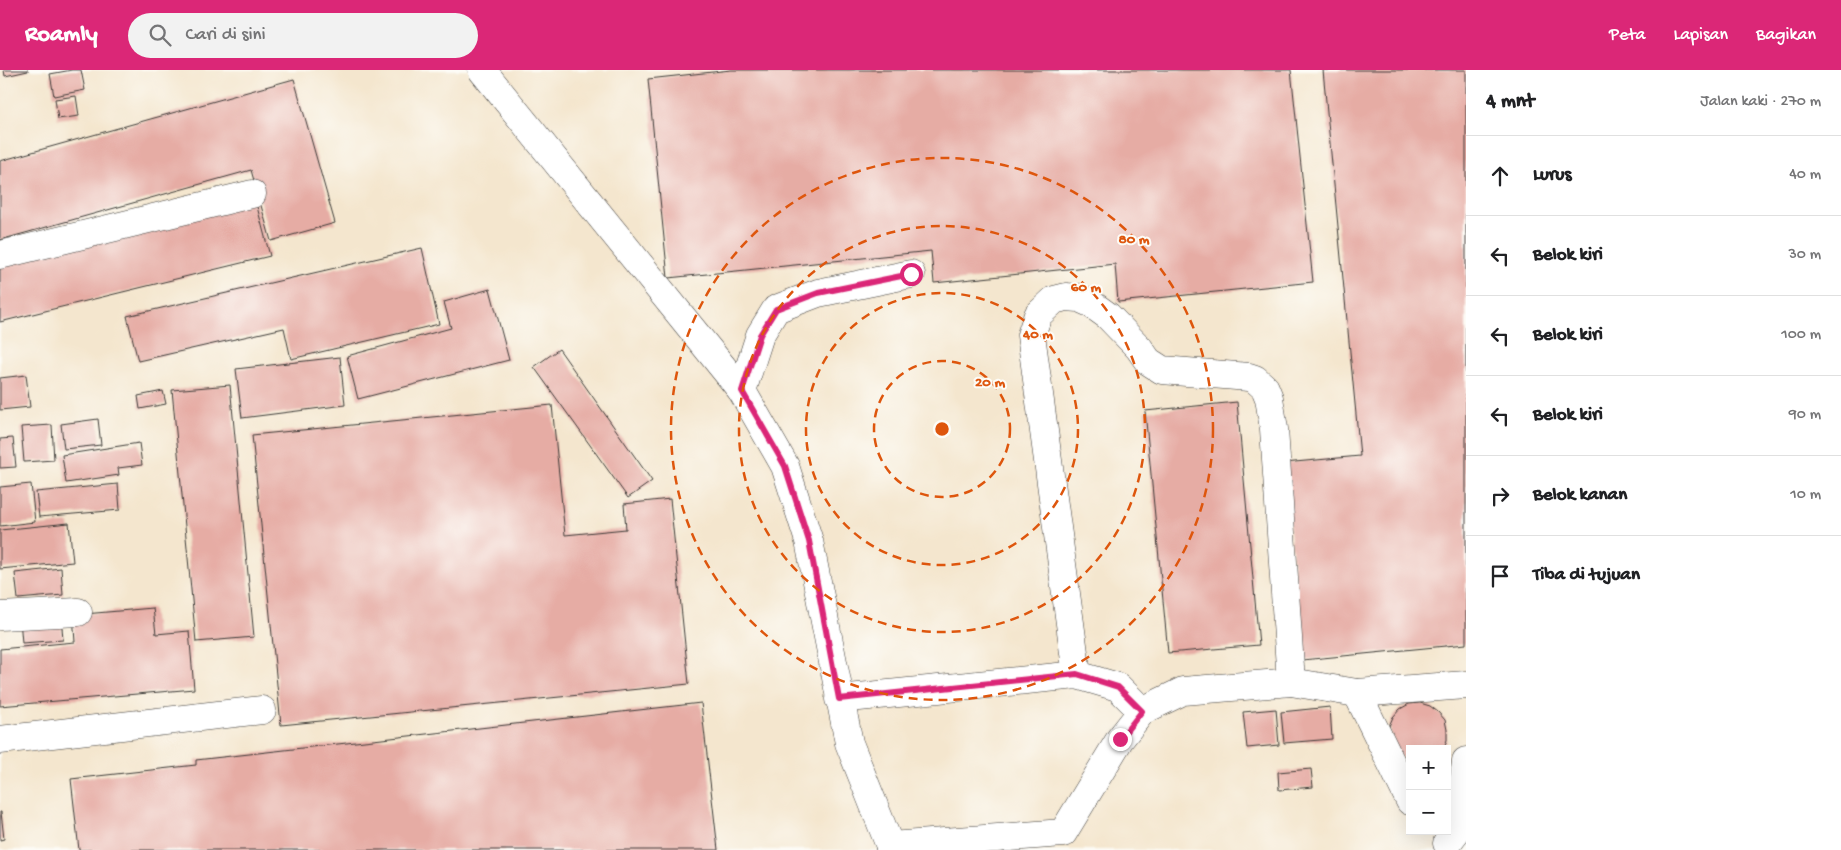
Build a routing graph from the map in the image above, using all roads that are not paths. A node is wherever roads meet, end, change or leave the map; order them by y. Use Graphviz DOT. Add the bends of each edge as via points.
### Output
graph roads {
  1 [pos="482,70"];
  2 [pos="252,194"];
  3 [pos="0,255"];
  4 [pos="911,274"];
  5 [pos="742,391"];
  6 [pos="78,612"];
  7 [pos="0,616"];
  8 [pos="1077,674"];
  9 [pos="1291,682"];
  10 [pos="1466,685"];
  11 [pos="1357,693"];
  12 [pos="839,699"];
  13 [pos="262,710"];
  14 [pos="1142,711"];
  15 [pos="0,740"];
  16 [pos="1466,761"];
  17 [pos="1406,793"];
  18 [pos="1442,841"];
  19 [pos="1058,842"];
  20 [pos="890,848"];
  1 -- 5 [label="street"];
  2 -- 3 [label="street"];
  4 -- 5 [label="street" via="818,293 776,309 760,335"];
  5 -- 12 [label="street" via="785,466 809,541"];
  6 -- 7 [label="street"];
  8 -- 9 [label="street" via="1031,335 1038,315 1054,300 1066,297 1079,298 1108,316 1135,342 1148,361 1162,370 1249,377 1265,388 1274,429"];
  8 -- 12 [label="street"];
  8 -- 14 [label="street" via="1118,687"];
  9 -- 11 [label="street"];
  9 -- 14 [label="street" via="1183,691"];
  10 -- 11 [label="street"];
  11 -- 17 [label="street"];
  12 -- 20 [label="street" via="849,743"];
  13 -- 15 [label="street"];
  14 -- 19 [label="street" via="1120,739"];
  16 -- 18 [label="street" via="1458,829"];
  19 -- 20 [label="street"];
}
